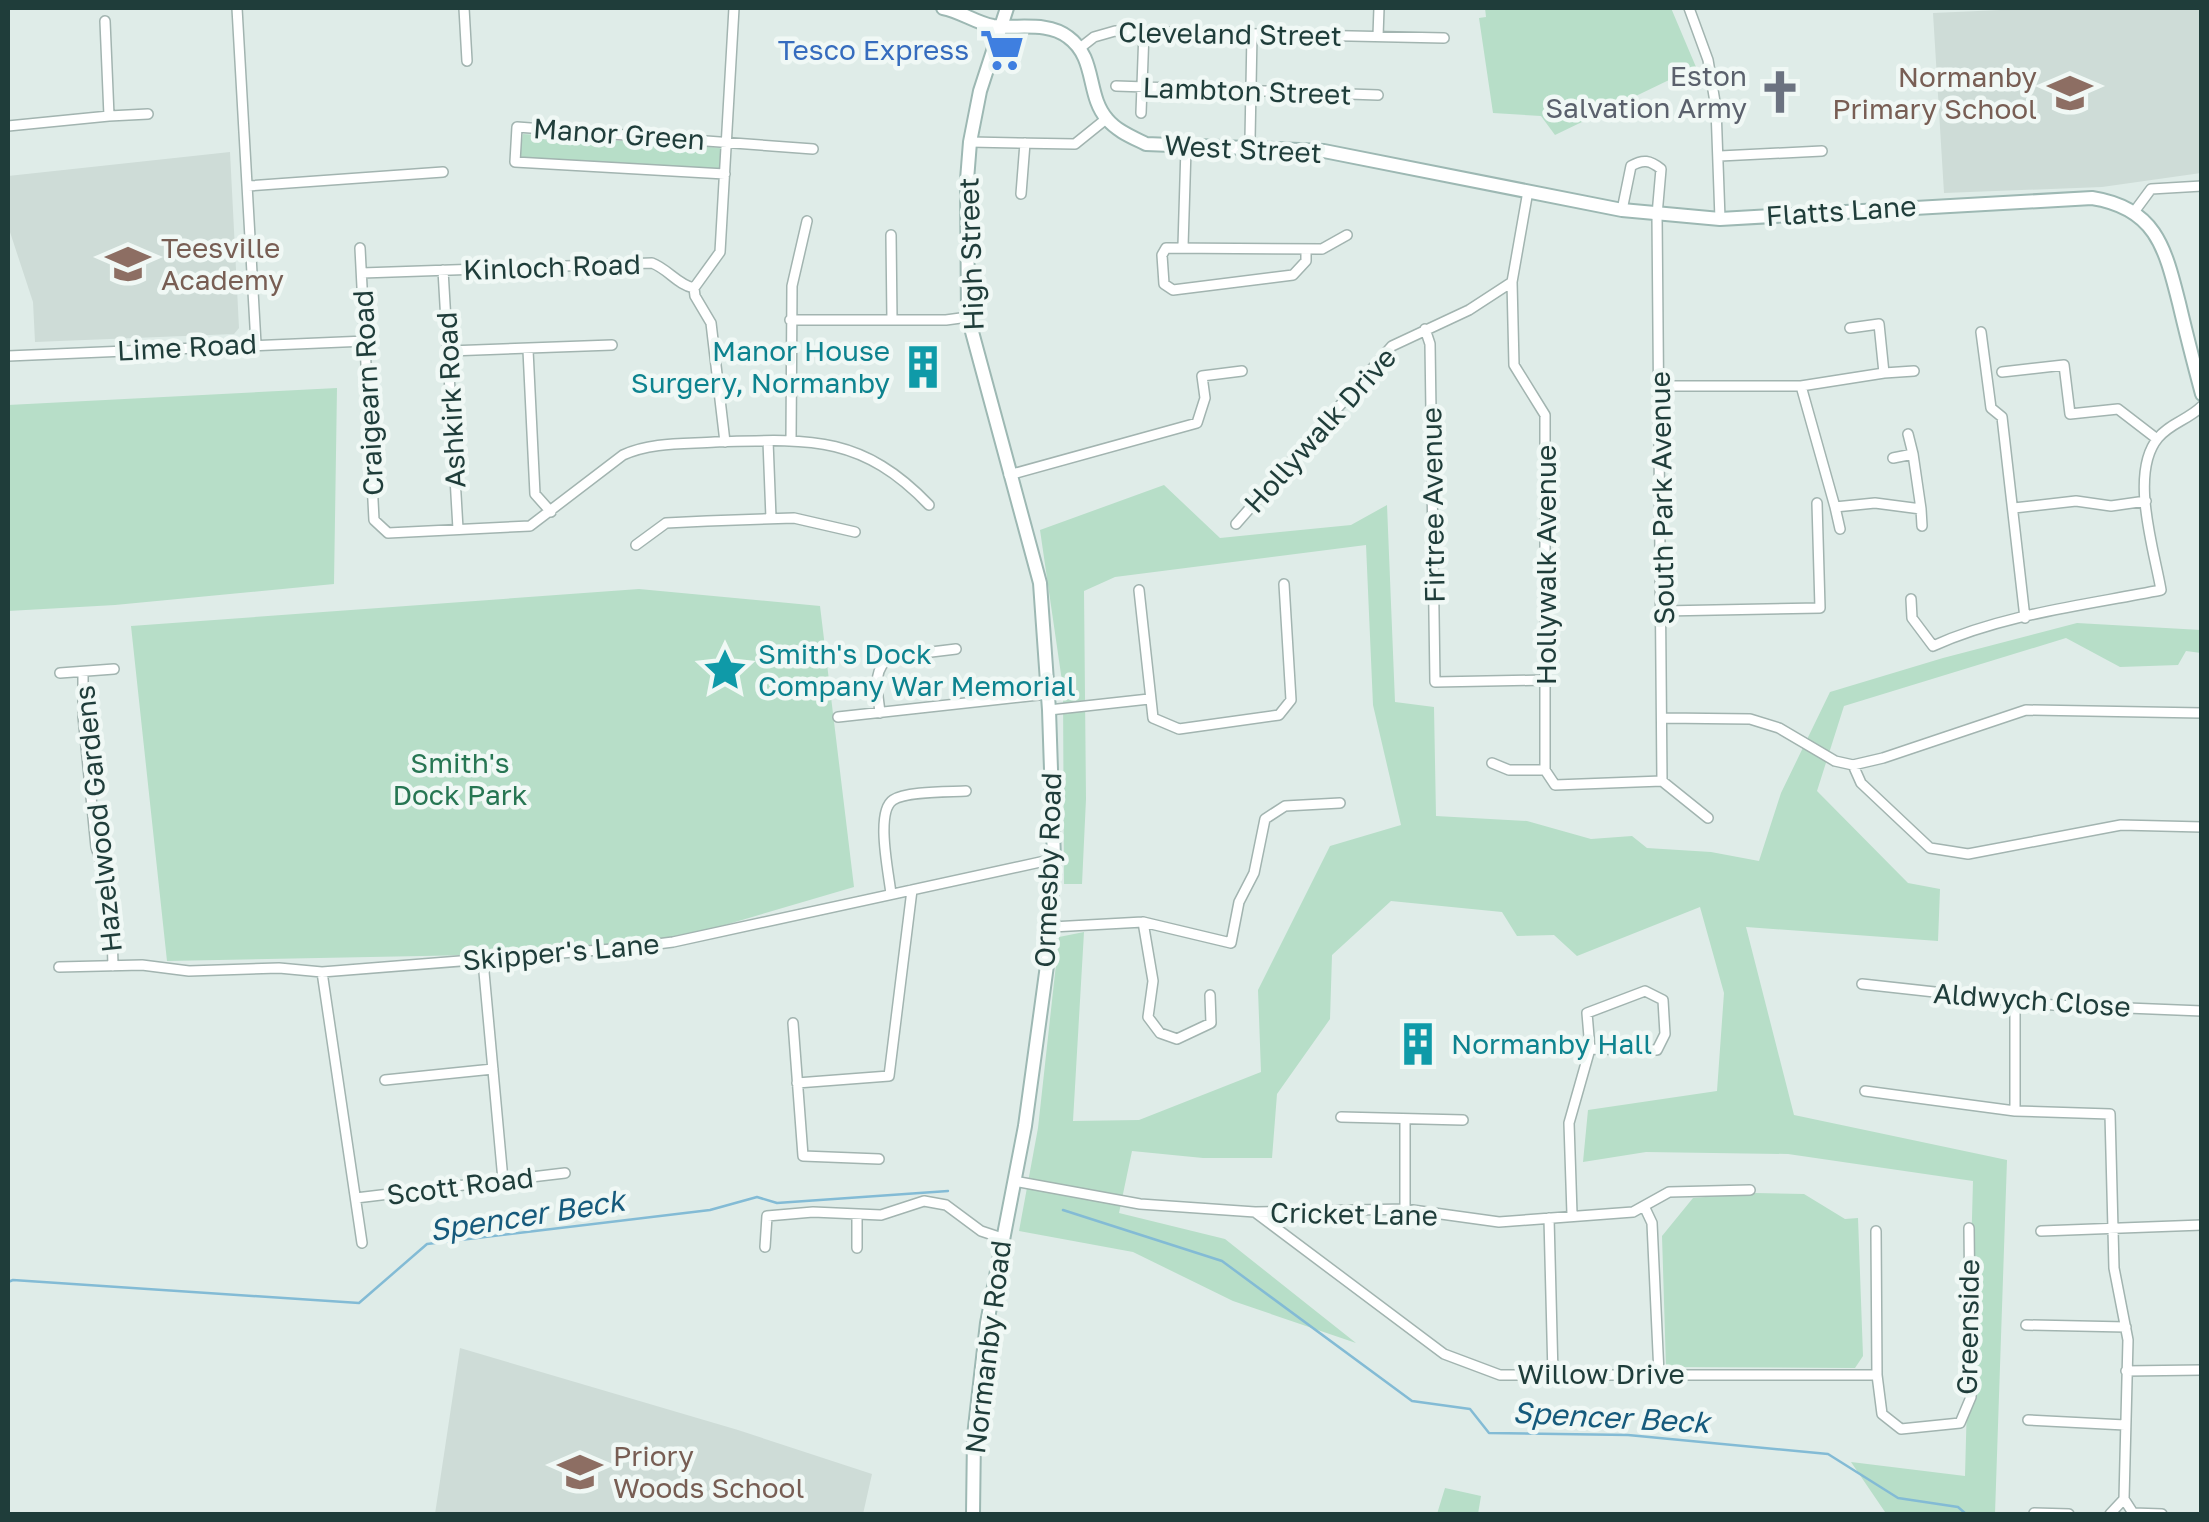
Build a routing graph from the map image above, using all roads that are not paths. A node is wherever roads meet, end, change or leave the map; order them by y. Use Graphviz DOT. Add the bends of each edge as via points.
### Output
graph roads {
  1 [pos="237,8"];
  2 [pos="464,8"];
  3 [pos="734,8"];
  4 [pos="943,8"];
  5 [pos="1008,8"];
  6 [pos="1378,8"];
  7 [pos="1689,8"];
  8 [pos="106,21"];
  9 [pos="1001,26"];
  10 [pos="1144,30"];
  11 [pos="1252,34"];
  12 [pos="1378,36"];
  13 [pos="1444,38"];
  14 [pos="1080,48"];
  15 [pos="466,61"];
  16 [pos="1116,86"];
  17 [pos="1141,88"];
  18 [pos="1251,93"];
  19 [pos="1378,95"];
  20 [pos="1141,113"];
  21 [pos="148,114"];
  22 [pos="109,116"];
  23 [pos="1106,119"];
  24 [pos="8,126"];
  25 [pos="1250,138"];
  26 [pos="727,142"];
  27 [pos="970,142"];
  28 [pos="1025,143"];
  29 [pos="1186,148"];
  30 [pos="813,149"];
  31 [pos="1822,151"];
  32 [pos="1720,156"];
  33 [pos="1352,157"];
  34 [pos="442,172"];
  35 [pos="725,174"];
  36 [pos="248,186"];
  37 [pos="2202,186"];
  38 [pos="1528,191"];
  39 [pos="1022,194"];
  40 [pos="1622,210"];
  41 [pos="2134,212"];
  42 [pos="1657,214"];
  43 [pos="1720,219"];
  44 [pos="807,222"];
  45 [pos="1347,234"];
  46 [pos="890,235"];
  47 [pos="1184,246"];
  48 [pos="360,248"];
  49 [pos="1306,249"];
  50 [pos="442,270"];
  51 [pos="362,272"];
  52 [pos="1512,282"];
  53 [pos="694,288"];
  54 [pos="968,316"];
  55 [pos="892,319"];
  56 [pos="790,320"];
  57 [pos="1850,328"];
  58 [pos="1426,329"];
  59 [pos="1982,332"];
  60 [pos="366,342"];
  61 [pos="256,344"];
  62 [pos="612,345"];
  63 [pos="528,350"];
  64 [pos="449,351"];
  65 [pos="8,356"];
  66 [pos="1242,371"];
  67 [pos="1914,371"];
  68 [pos="2002,372"];
  69 [pos="1884,373"];
  70 [pos="1660,386"];
  71 [pos="1801,386"];
  72 [pos="2202,394"];
  73 [pos="2202,406"];
  74 [pos="1908,434"];
  75 [pos="2157,439"];
  76 [pos="792,441"];
  77 [pos="724,442"];
  78 [pos="768,442"];
  79 [pos="1913,454"];
  80 [pos="1894,458"];
  81 [pos="1009,475"];
  82 [pos="2146,500"];
  83 [pos="1817,503"];
  84 [pos="928,505"];
  85 [pos="1835,507"];
  86 [pos="2014,508"];
  87 [pos="1921,509"];
  88 [pos="550,512"];
  89 [pos="771,518"];
  90 [pos="1236,524"];
  91 [pos="1922,526"];
  92 [pos="458,529"];
  93 [pos="1840,529"];
  94 [pos="856,532"];
  95 [pos="636,544"];
  96 [pos="1034,558"];
  97 [pos="1284,584"];
  98 [pos="1139,590"];
  99 [pos="1911,599"];
  100 [pos="1663,612"];
  101 [pos="2025,618"];
  102 [pos="956,649"];
  103 [pos="114,670"];
  104 [pos="84,672"];
  105 [pos="60,673"];
  106 [pos="1546,680"];
  107 [pos="1048,694"];
  108 [pos="1149,699"];
  109 [pos="1049,710"];
  110 [pos="2202,712"];
  111 [pos="880,713"];
  112 [pos="838,717"];
  113 [pos="1664,718"];
  114 [pos="1492,763"];
  115 [pos="1853,764"];
  116 [pos="1545,770"];
  117 [pos="1662,782"];
  118 [pos="966,791"];
  119 [pos="1340,803"];
  120 [pos="1708,818"];
  121 [pos="2202,827"];
  122 [pos="1054,859"];
  123 [pos="912,890"];
  124 [pos="891,894"];
  125 [pos="1143,922"];
  126 [pos="1052,927"];
  127 [pos="483,961"];
  128 [pos="114,966"];
  129 [pos="59,968"];
  130 [pos="322,972"];
  131 [pos="1862,984"];
  132 [pos="1210,995"];
  133 [pos="2015,1002"];
  134 [pos="2202,1011"];
  135 [pos="794,1023"];
  136 [pos="1590,1049"];
  137 [pos="493,1069"];
  138 [pos="385,1080"];
  139 [pos="797,1082"];
  140 [pos="1865,1092"];
  141 [pos="2015,1112"];
  142 [pos="1341,1117"];
  143 [pos="1405,1118"];
  144 [pos="1463,1120"];
  145 [pos="879,1159"];
  146 [pos="564,1173"];
  147 [pos="503,1180"];
  148 [pos="1014,1182"];
  149 [pos="1750,1190"];
  150 [pos="356,1198"];
  151 [pos="1644,1206"];
  152 [pos="1404,1209"];
  153 [pos="1256,1212"];
  154 [pos="1572,1214"];
  155 [pos="858,1216"];
  156 [pos="1549,1218"];
  157 [pos="2202,1224"];
  158 [pos="1969,1228"];
  159 [pos="2112,1229"];
  160 [pos="1876,1231"];
  161 [pos="2041,1231"];
  162 [pos="1002,1238"];
  163 [pos="362,1243"];
  164 [pos="765,1247"];
  165 [pos="857,1248"];
  166 [pos="2026,1324"];
  167 [pos="2126,1327"];
  168 [pos="2202,1370"];
  169 [pos="2126,1371"];
  170 [pos="1553,1374"];
  171 [pos="1659,1374"];
  172 [pos="1877,1375"];
  173 [pos="2028,1420"];
  174 [pos="2125,1425"];
  175 [pos="2124,1499"];
  176 [pos="2034,1513"];
  177 [pos="973,1514"];
  178 [pos="2069,1514"];
  179 [pos="2110,1514"];
  180 [pos="2162,1514"];
  1 -- 36 [label="street"];
  2 -- 15 [label="street"];
  3 -- 26 [label="street"];
  4 -- 9 [label="main road"];
  5 -- 9 [label="main road, High Street"];
  6 -- 12 [label="street"];
  7 -- 32 [label="street" via="1708,60"];
  8 -- 22 [label="street"];
  9 -- 14 [label="main road" via="1058,31"];
  9 -- 27 [label="main road, High Street"];
  10 -- 11 [label="street, Cleveland Street"];
  10 -- 14 [label="street, Cleveland Street" via="1102,33"];
  10 -- 17 [label="street"];
  11 -- 12 [label="street, Cleveland Street"];
  11 -- 18 [label="street"];
  12 -- 13 [label="street, Cleveland Street"];
  14 -- 23 [label="main road"];
  16 -- 17 [label="street, Lambton Street"];
  17 -- 18 [label="street, Lambton Street"];
  17 -- 20 [label="street"];
  18 -- 19 [label="street, Lambton Street"];
  18 -- 25 [label="street"];
  21 -- 22 [label="street"];
  22 -- 24 [label="street"];
  23 -- 28 [label="street" via="1075,144"];
  23 -- 29 [label="main road, West Street" via="1146,144"];
  26 -- 30 [label="street"];
  26 -- 35 [label="street"];
  26 -- 35 [label="street, Manor Green" via="518,127 515,162"];
  27 -- 28 [label="street"];
  27 -- 54 [label="main road, High Street"];
  28 -- 39 [label="street"];
  29 -- 33 [label="main road, West Street"];
  29 -- 47 [label="street"];
  31 -- 32 [label="street"];
  32 -- 43 [label="street"];
  33 -- 38 [label="main road, Flatts Lane"];
  34 -- 36 [label="street"];
  35 -- 53 [label="street" via="720,252"];
  36 -- 61 [label="street"];
  37 -- 41 [label="street" via="2151,189"];
  38 -- 40 [label="main road, Flatts Lane"];
  38 -- 52 [label="street, Hollywalk Avenue"];
  40 -- 42 [label="main road, Flatts Lane"];
  40 -- 42 [label="street, South Park Avenue" via="1632,166 1652,161 1660,169"];
  41 -- 43 [label="main road, Flatts Lane" via="2092,198"];
  41 -- 72 [label="main road" via="2165,248"];
  42 -- 43 [label="main road, Flatts Lane"];
  42 -- 70 [label="street, South Park Avenue"];
  44 -- 56 [label="street"];
  45 -- 49 [label="street" via="1322,249"];
  46 -- 55 [label="street"];
  47 -- 49 [label="street"];
  47 -- 49 [label="street" via="1162,255 1164,284 1173,290 1293,275 1306,261"];
  48 -- 51 [label="street, Craigearn Road"];
  50 -- 51 [label="street, Kinloch Road"];
  50 -- 53 [label="street, Kinloch Road" via="652,263"];
  50 -- 64 [label="street, Ashkirk Road"];
  51 -- 60 [label="street, Craigearn Road"];
  52 -- 58 [label="street, Hollywalk Drive"];
  52 -- 106 [label="street, Hollywalk Avenue" via="1514,364 1546,414"];
  53 -- 77 [label="street" via="711,323"];
  54 -- 55 [label="street"];
  54 -- 81 [label="main road, High Street"];
  55 -- 56 [label="street"];
  56 -- 76 [label="street"];
  57 -- 69 [label="street" via="1879,324"];
  58 -- 90 [label="street, Hollywalk Drive" via="1392,346"];
  58 -- 106 [label="street, Firtree Avenue" via="1435,682"];
  59 -- 86 [label="street"];
  60 -- 61 [label="street, Lime Road"];
  60 -- 92 [label="street, Craigearn Road" via="374,520 388,533"];
  61 -- 65 [label="street, Lime Road"];
  62 -- 63 [label="street"];
  63 -- 64 [label="street"];
  63 -- 88 [label="street" via="535,494"];
  64 -- 92 [label="street, Ashkirk Road"];
  66 -- 81 [label="street" via="1202,376 1206,398 1197,422"];
  67 -- 69 [label="street"];
  68 -- 75 [label="street" via="2064,365 2070,414 2118,409"];
  69 -- 71 [label="street"];
  70 -- 71 [label="street"];
  70 -- 100 [label="street, South Park Avenue"];
  71 -- 85 [label="street"];
  73 -- 75 [label="street"];
  74 -- 79 [label="street"];
  75 -- 82 [label="street" via="2144,467"];
  76 -- 78 [label="street"];
  76 -- 84 [label="street" via="858,453 896,474"];
  77 -- 78 [label="street"];
  77 -- 88 [label="street" via="640,447"];
  78 -- 89 [label="street"];
  79 -- 80 [label="street"];
  79 -- 87 [label="street"];
  81 -- 96 [label="main road, High Street"];
  82 -- 86 [label="street"];
  82 -- 101 [label="street" via="2161,590"];
  83 -- 100 [label="street" via="1820,608"];
  85 -- 87 [label="street"];
  85 -- 93 [label="street"];
  86 -- 101 [label="street"];
  87 -- 91 [label="street"];
  88 -- 92 [label="street" via="530,526"];
  89 -- 94 [label="street"];
  89 -- 95 [label="street" via="666,523"];
  96 -- 107 [label="main road, Ormesby Road"];
  97 -- 108 [label="street" via="1291,700 1280,715 1179,729 1153,718"];
  98 -- 108 [label="street"];
  99 -- 101 [label="street" via="1912,618 1934,646"];
  100 -- 113 [label="street, South Park Avenue"];
  102 -- 111 [label="street" via="883,661 876,675"];
  103 -- 104 [label="street, Hazelwood Gardens"];
  104 -- 105 [label="street, Hazelwood Gardens"];
  104 -- 128 [label="street, Hazelwood Gardens" via="96,847 112,896"];
  106 -- 116 [label="street, Hollywalk Avenue"];
  107 -- 109 [label="main road, Ormesby Road"];
  107 -- 111 [label="street"];
  108 -- 109 [label="street"];
  109 -- 122 [label="main road, Ormesby Road"];
  110 -- 115 [label="street" via="2026,710"];
  111 -- 112 [label="street"];
  113 -- 115 [label="street" via="1750,719"];
  113 -- 117 [label="street, South Park Avenue"];
  114 -- 116 [label="street"];
  115 -- 121 [label="street" via="1862,783 1930,848 1968,854 2121,825"];
  116 -- 117 [label="street" via="1555,785"];
  117 -- 120 [label="street"];
  118 -- 124 [label="street" via="901,797 887,806"];
  119 -- 125 [label="street" via="1285,806 1265,818 1231,943"];
  122 -- 123 [label="street, Skipper's Lane"];
  122 -- 126 [label="main road, Ormesby Road"];
  123 -- 124 [label="street, Skipper's Lane"];
  123 -- 139 [label="street" via="889,1076"];
  124 -- 127 [label="street, Skipper's Lane" via="673,942"];
  125 -- 126 [label="street"];
  125 -- 132 [label="street" via="1153,980 1148,1017 1160,1032 1177,1039 1211,1023"];
  126 -- 148 [label="main road, Ormesby Road"];
  127 -- 130 [label="street, Skipper's Lane"];
  127 -- 137 [label="street"];
  128 -- 129 [label="street, Skipper's Lane"];
  128 -- 130 [label="street, Skipper's Lane"];
  130 -- 150 [label="street"];
  131 -- 133 [label="street, Aldwych Close"];
  133 -- 134 [label="street, Aldwych Close"];
  133 -- 141 [label="street"];
  135 -- 139 [label="street"];
  136 -- 136 [label="street" via="1587,1013 1645,990 1662,1000 1665,1034 1657,1050"];
  136 -- 154 [label="street" via="1570,1124"];
  137 -- 138 [label="street"];
  137 -- 147 [label="street"];
  139 -- 145 [label="street" via="803,1156"];
  140 -- 141 [label="street"];
  141 -- 159 [label="street" via="2110,1114"];
  142 -- 143 [label="street"];
  143 -- 144 [label="street"];
  143 -- 152 [label="street"];
  146 -- 147 [label="street, Scott Road"];
  147 -- 150 [label="street, Scott Road"];
  148 -- 153 [label="street, Cricket Lane" via="1140,1204"];
  148 -- 162 [label="main road, Normanby Road"];
  149 -- 151 [label="street, Cricket Lane" via="1668,1192"];
  150 -- 163 [label="street"];
  151 -- 154 [label="street, Cricket Lane"];
  151 -- 171 [label="street" via="1652,1223"];
  152 -- 153 [label="street, Cricket Lane"];
  152 -- 156 [label="street, Cricket Lane" via="1499,1222"];
  153 -- 170 [label="street, Willow Drive" via="1444,1354 1500,1375"];
  154 -- 156 [label="street, Cricket Lane"];
  155 -- 162 [label="street" via="924,1201 946,1205"];
  155 -- 164 [label="street" via="767,1216"];
  155 -- 165 [label="street"];
  156 -- 170 [label="street"];
  157 -- 159 [label="street"];
  158 -- 172 [label="street, Greenside" via="1971,1397 1960,1423 1902,1429 1882,1414"];
  159 -- 161 [label="street"];
  159 -- 167 [label="street"];
  160 -- 172 [label="street"];
  162 -- 177 [label="main road, Normanby Road" via="974,1436"];
  166 -- 167 [label="street"];
  167 -- 169 [label="street"];
  168 -- 169 [label="street"];
  169 -- 174 [label="street"];
  170 -- 171 [label="street, Willow Drive"];
  171 -- 172 [label="street, Willow Drive"];
  173 -- 174 [label="street"];
  174 -- 175 [label="street"];
  175 -- 179 [label="street"];
  175 -- 180 [label="street" via="2133,1513"];
  176 -- 178 [label="street"];
}
